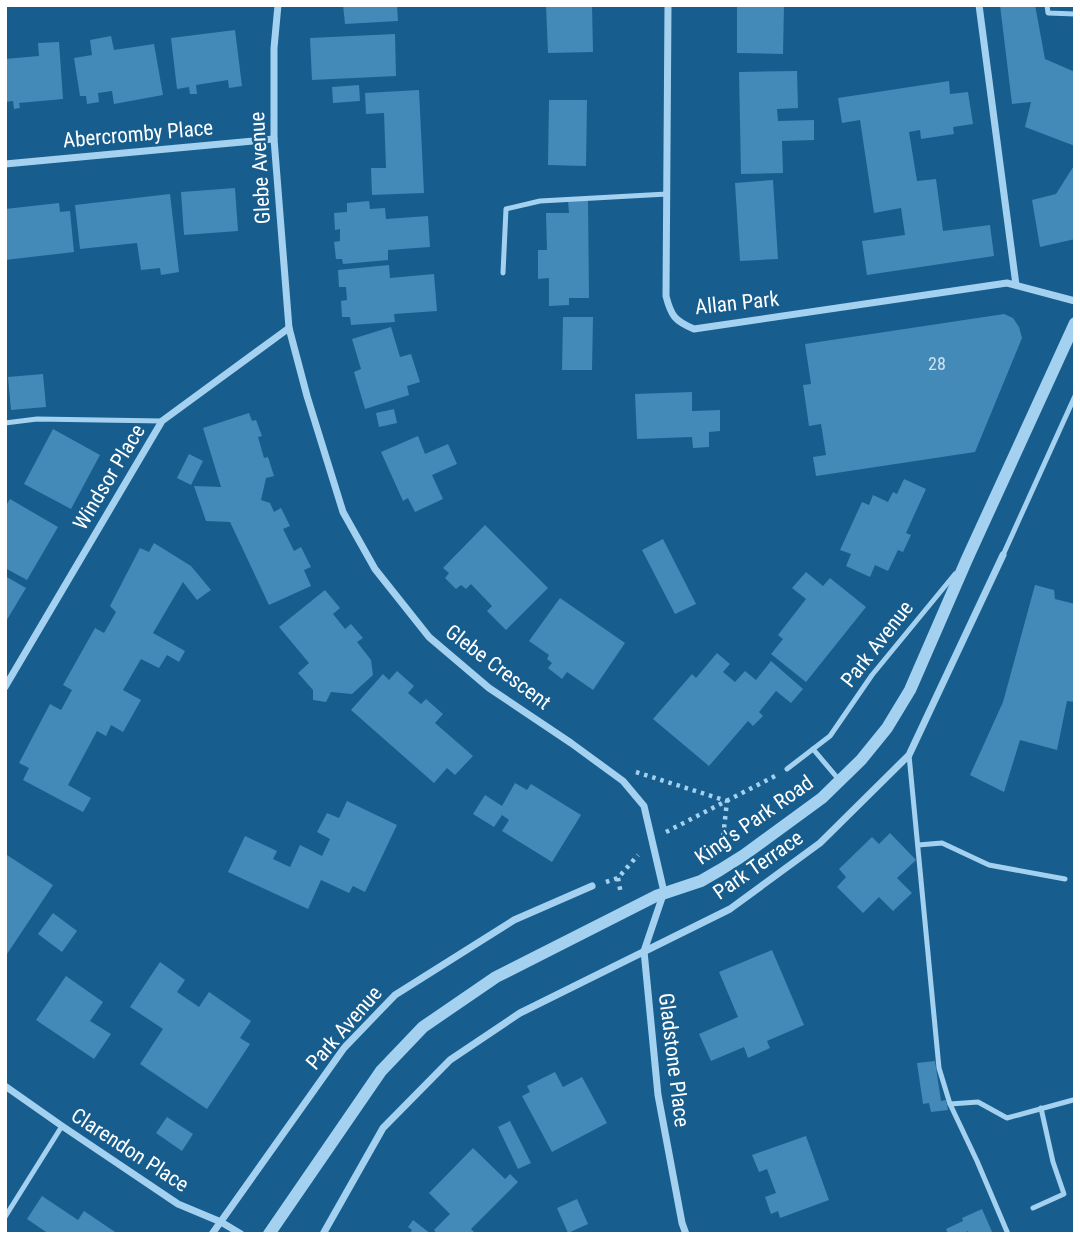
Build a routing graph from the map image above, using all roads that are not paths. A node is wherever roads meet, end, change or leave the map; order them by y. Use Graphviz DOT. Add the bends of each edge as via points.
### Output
graph roads {
  1 [pos="278,5"];
  2 [pos="668,5"];
  3 [pos="979,5"];
  4 [pos="1047,5"];
  5 [pos="1075,14"];
  6 [pos="274,139"];
  7 [pos="5,164"];
  8 [pos="667,194"];
  9 [pos="503,273"];
  10 [pos="1016,285"];
  11 [pos="1075,301"];
  12 [pos="1075,323"];
  13 [pos="289,328"];
  14 [pos="1075,396"];
  15 [pos="162,421"];
  16 [pos="5,423"];
  17 [pos="1003,555"];
  18 [pos="967,559"];
  19 [pos="5,687"];
  20 [pos="813,749"];
  21 [pos="909,755"];
  22 [pos="787,769"];
  23 [pos="840,781"];
  24 [pos="918,845"];
  25 [pos="1065,878"];
  26 [pos="592,886"];
  27 [pos="664,892"];
  28 [pos="644,951"];
  29 [pos="5,1086"];
  30 [pos="1073,1100"];
  31 [pos="950,1104"];
  32 [pos="1041,1108"];
  33 [pos="62,1126"];
  34 [pos="1033,1208"];
  35 [pos="5,1217"];
  36 [pos="221,1222"];
  37 [pos="212,1234"];
  38 [pos="240,1234"];
  39 [pos="269,1234"];
  40 [pos="323,1234"];
  41 [pos="685,1234"];
  42 [pos="1009,1234"];
  1 -- 6 [label="street, Glebe Avenue"];
  2 -- 8 [label="street, Allan Park"];
  3 -- 10 [label="street"];
  4 -- 5 [label="lane" via="1048,13"];
  6 -- 7 [label="street, Abercromby Place"];
  6 -- 13 [label="street, Glebe Avenue"];
  8 -- 9 [label="lane" via="540,201 506,209"];
  8 -- 10 [label="street, Allan Park" via="666,296 677,322 694,329 1007,282"];
  10 -- 11 [label="street, Allan Park"];
  12 -- 18 [label="street, King's Park Road"];
  13 -- 15 [label="street, Windsor Place"];
  13 -- 27 [label="street, Glebe Crescent" via="342,512 375,569 429,637 489,688 624,781 644,806"];
  14 -- 17 [label="lane, Park Terrace"];
  15 -- 16 [label="lane" via="37,419"];
  15 -- 19 [label="street, Windsor Place"];
  17 -- 21 [label="street, Park Terrace"];
  18 -- 20 [label="lane, Park Avenue" via="872,675 830,736"];
  18 -- 23 [label="street, King's Park Road" via="910,690 887,728"];
  20 -- 22 [label="lane, Park Avenue"];
  20 -- 23 [label="lane"];
  21 -- 24 [label="lane"];
  21 -- 28 [label="street, Park Terrace" via="820,843 730,909"];
  23 -- 27 [label="street, King's Park Road" via="744,855 701,881"];
  24 -- 25 [label="lane" via="943,843 989,865"];
  24 -- 31 [label="lane" via="939,1068"];
  26 -- 36 [label="street, Park Avenue" via="514,920 395,995 344,1048"];
  27 -- 28 [label="street, Gladstone Place"];
  27 -- 39 [label="street, King's Park Road" via="496,977 423,1027 382,1071"];
  28 -- 40 [label="street, Park Terrace" via="520,1013 450,1059 383,1128"];
  28 -- 41 [label="street, Gladstone Place" via="658,1095"];
  29 -- 33 [label="street, Clarendon Place"];
  30 -- 32 [label="lane"];
  31 -- 32 [label="lane" via="978,1102 1007,1118"];
  31 -- 42 [label="lane"];
  32 -- 34 [label="lane" via="1064,1194"];
  33 -- 35 [label="lane"];
  33 -- 36 [label="street, Clarendon Place" via="178,1205"];
  36 -- 37 [label="street, Park Avenue"];
  36 -- 38 [label="street, Clarendon Place"];
}
